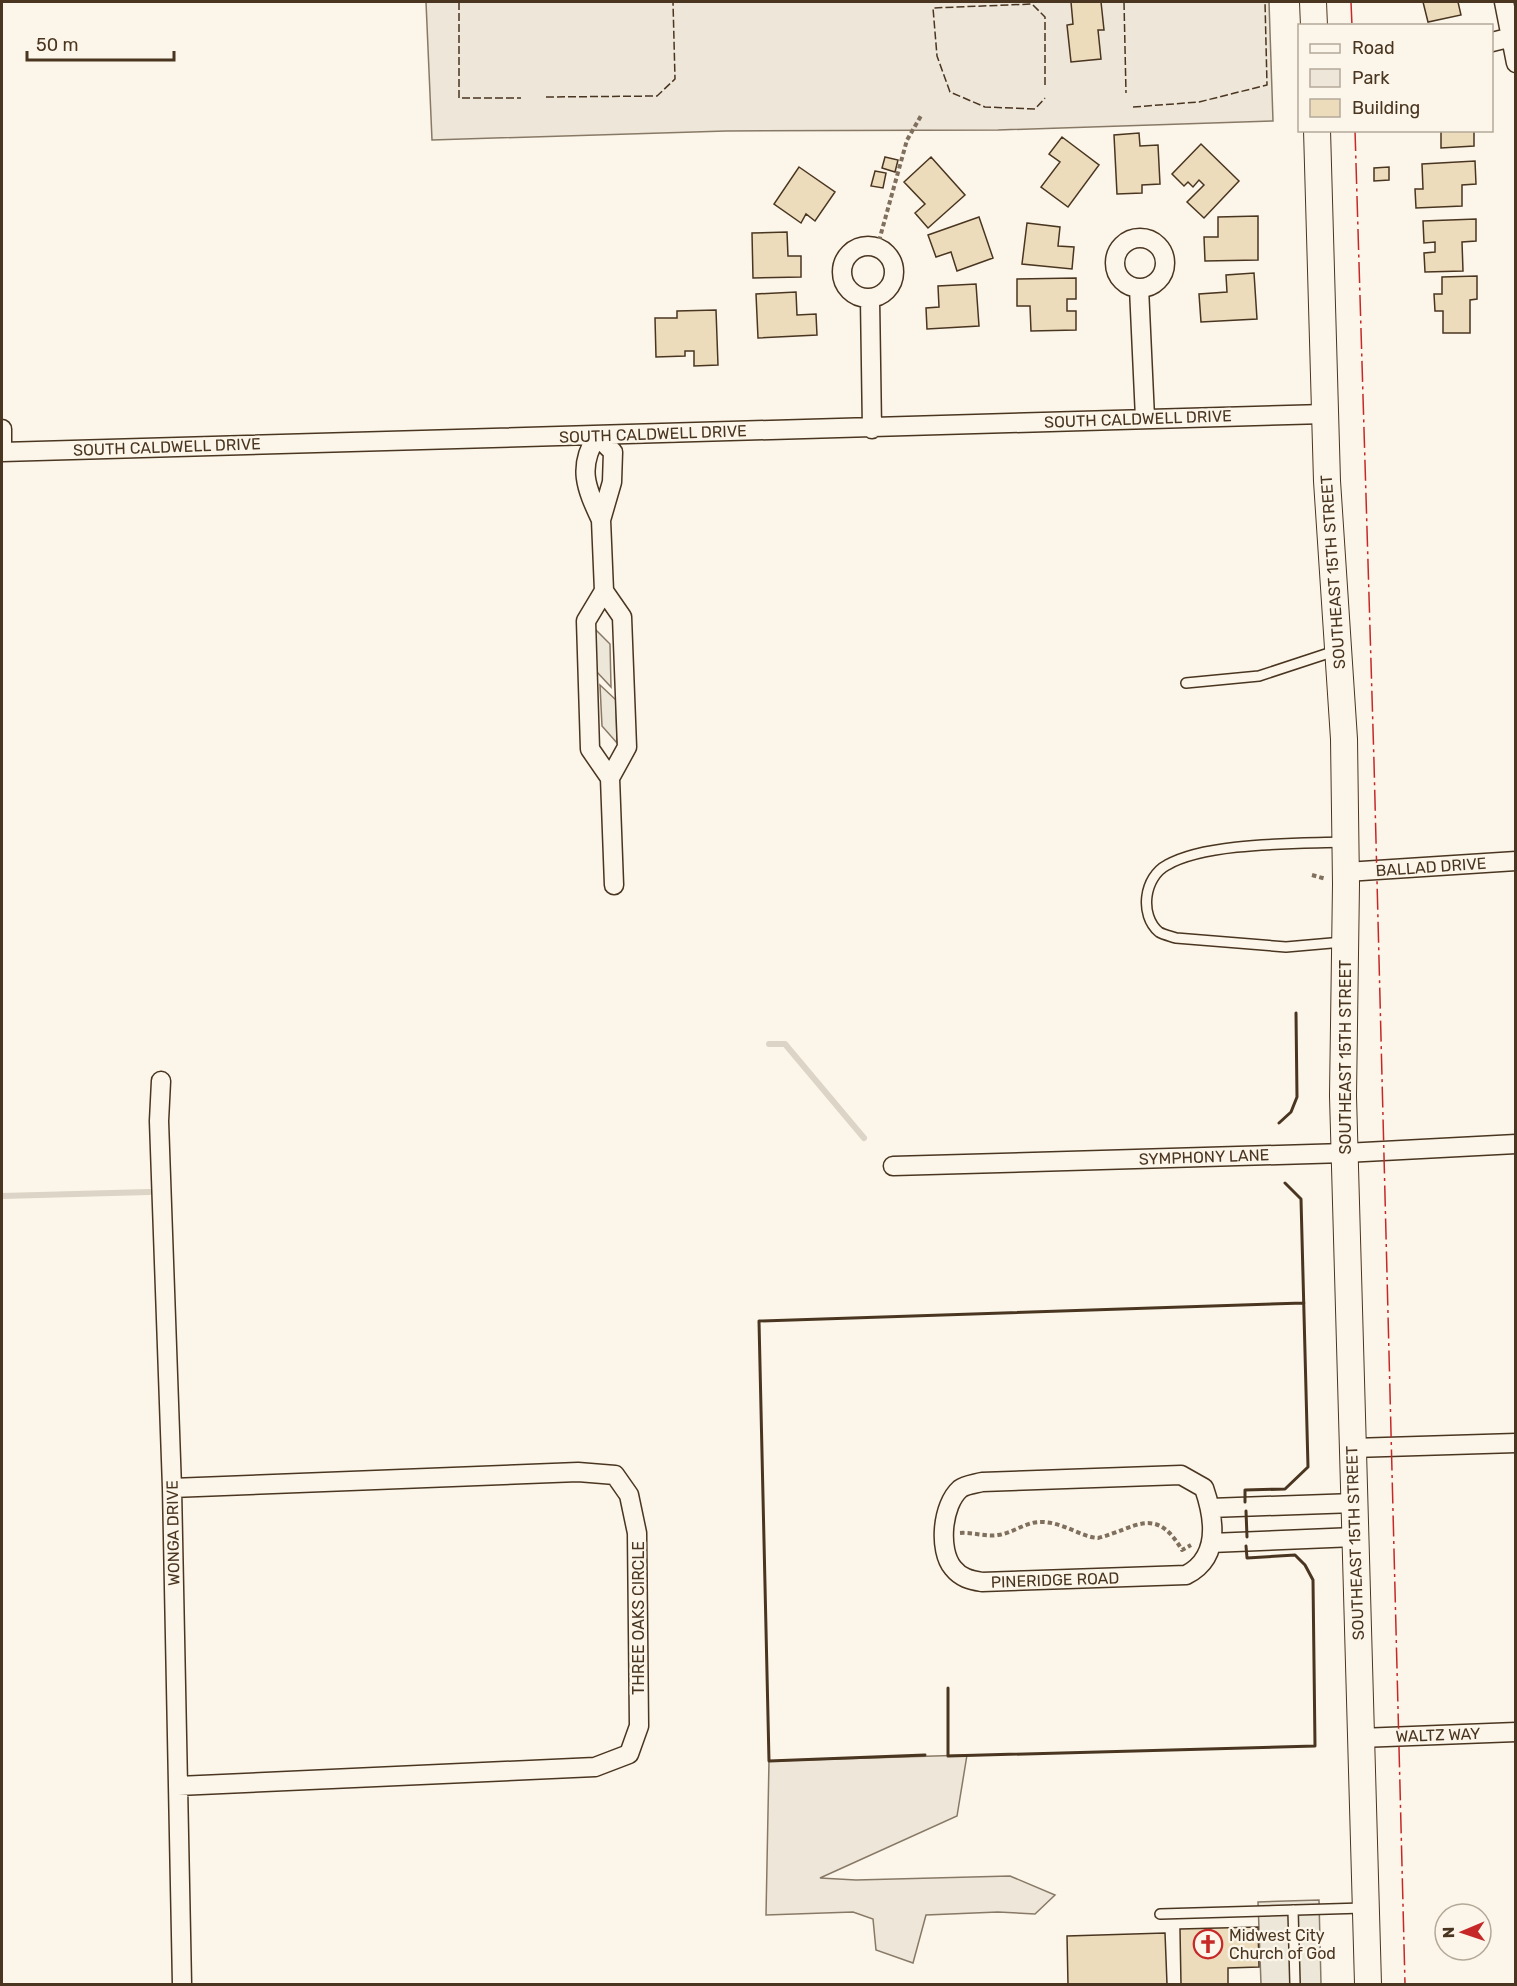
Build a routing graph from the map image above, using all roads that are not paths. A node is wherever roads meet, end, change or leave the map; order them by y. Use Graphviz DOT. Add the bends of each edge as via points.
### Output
graph roads {
  1 [pos="1313,2"];
  2 [pos="1504,2"];
  3 [pos="1314,24"];
  4 [pos="1514,36"];
  5 [pos="1493,41"];
  6 [pos="1515,63"];
  7 [pos="1317,132"];
  8 [pos="1139,288"];
  9 [pos="870,299"];
  10 [pos="1325,414"];
  11 [pos="1145,418"];
  12 [pos="2,429"];
  13 [pos="872,429"];
  14 [pos="597,436"];
  15 [pos="2,452"];
  16 [pos="586,482"];
  17 [pos="612,482"];
  18 [pos="601,520"];
  19 [pos="604,591"];
  20 [pos="1338,650"];
  21 [pos="1186,683"];
  22 [pos="610,778"];
  23 [pos="1345,842"];
  24 [pos="1515,861"];
  25 [pos="1346,872"];
  26 [pos="614,885"];
  27 [pos="1345,942"];
  28 [pos="161,1081"];
  29 [pos="1515,1144"];
  30 [pos="1345,1153"];
  31 [pos="893,1166"];
  32 [pos="1515,1443"];
  33 [pos="1353,1448"];
  34 [pos="172,1488"];
  35 [pos="1354,1503"];
  36 [pos="1271,1507"];
  37 [pos="1210,1508"];
  38 [pos="1355,1537"];
  39 [pos="1272,1540"];
  40 [pos="1204,1544"];
  41 [pos="1515,1732"];
  42 [pos="1360,1738"];
  43 [pos="177,1786"];
  44 [pos="1366,1908"];
  45 [pos="1293,1910"];
  46 [pos="1160,1914"];
  47 [pos="182,1984"];
  48 [pos="1295,1984"];
  49 [pos="1368,1984"];
  1 -- 3 [label="main road"];
  2 -- 4 [label="street"];
  4 -- 5 [label="street"];
  4 -- 6 [label="street"];
  7 -- 10 [label="main road, SOUTHEAST 15TH STREET"];
  8 -- 11 [label="street"];
  9 -- 9 [label="street" via="853,295 841,273 846,257 860,247 877,248 893,264 893,280 884,293"];
  9 -- 13 [label="street"];
  10 -- 11 [label="street, SOUTH CALDWELL DRIVE"];
  10 -- 20 [label="main road, SOUTHEAST 15TH STREET"];
  11 -- 13 [label="street, SOUTH CALDWELL DRIVE"];
  12 -- 15 [label="street, SOUTH CALDWELL DRIVE"];
  13 -- 14 [label="street, SOUTH CALDWELL DRIVE"];
  14 -- 15 [label="street, SOUTH CALDWELL DRIVE"];
  14 -- 16 [label="street" via="585,454"];
  14 -- 17 [label="street" via="613,452"];
  16 -- 17 [label="street"];
  16 -- 18 [label="street"];
  17 -- 18 [label="street"];
  18 -- 19 [label="street"];
  19 -- 22 [label="street" via="622,617 627,747"];
  19 -- 22 [label="street" via="586,621 590,749"];
  20 -- 21 [label="lane" via="1259,675"];
  20 -- 23 [label="main road, SOUTHEAST 15TH STREET"];
  22 -- 26 [label="street"];
  23 -- 25 [label="main road, SOUTHEAST 15TH STREET"];
  23 -- 27 [label="lane" via="1255,847 1182,857 1156,873 1147,897 1147,910 1161,933 1176,938 1286,947"];
  24 -- 25 [label="street, BALLAD DRIVE"];
  25 -- 27 [label="main road, SOUTHEAST 15TH STREET"];
  27 -- 30 [label="main road, SOUTHEAST 15TH STREET"];
  28 -- 34 [label="street, WONGA DRIVE" via="159,1121"];
  29 -- 30 [label="street, SYMPHONY LANE"];
  30 -- 31 [label="street, SYMPHONY LANE"];
  30 -- 33 [label="main road, SOUTHEAST 15TH STREET"];
  32 -- 33 [label="street"];
  33 -- 35 [label="main road, SOUTHEAST 15TH STREET"];
  34 -- 43 [label="street, WONGA DRIVE"];
  34 -- 43 [label="street, THREE OAKS CIRCLE" via="578,1472 615,1474 629,1495 637,1533 639,1726 629,1754 595,1767"];
  35 -- 36 [label="street"];
  35 -- 38 [label="main road, SOUTHEAST 15TH STREET"];
  36 -- 37 [label="street"];
  36 -- 39 [label="street"];
  37 -- 40 [label="street, PINERIDGE ROAD"];
  37 -- 40 [label="street, PINERIDGE ROAD" via="1204,1488 1193,1480 1181,1475 1161,1475 982,1482 961,1487 948,1503 944,1516 946,1557 964,1578 982,1582 1186,1575 1206,1562"];
  38 -- 39 [label="street"];
  38 -- 42 [label="main road, SOUTHEAST 15TH STREET"];
  39 -- 40 [label="street"];
  41 -- 42 [label="street, WALTZ WAY"];
  42 -- 44 [label="main road, SOUTHEAST 15TH STREET"];
  43 -- 47 [label="street, WONGA DRIVE"];
  44 -- 45 [label="lane"];
  44 -- 49 [label="main road, SOUTHEAST 15TH STREET"];
  45 -- 46 [label="lane"];
  45 -- 48 [label="lane"];
}
